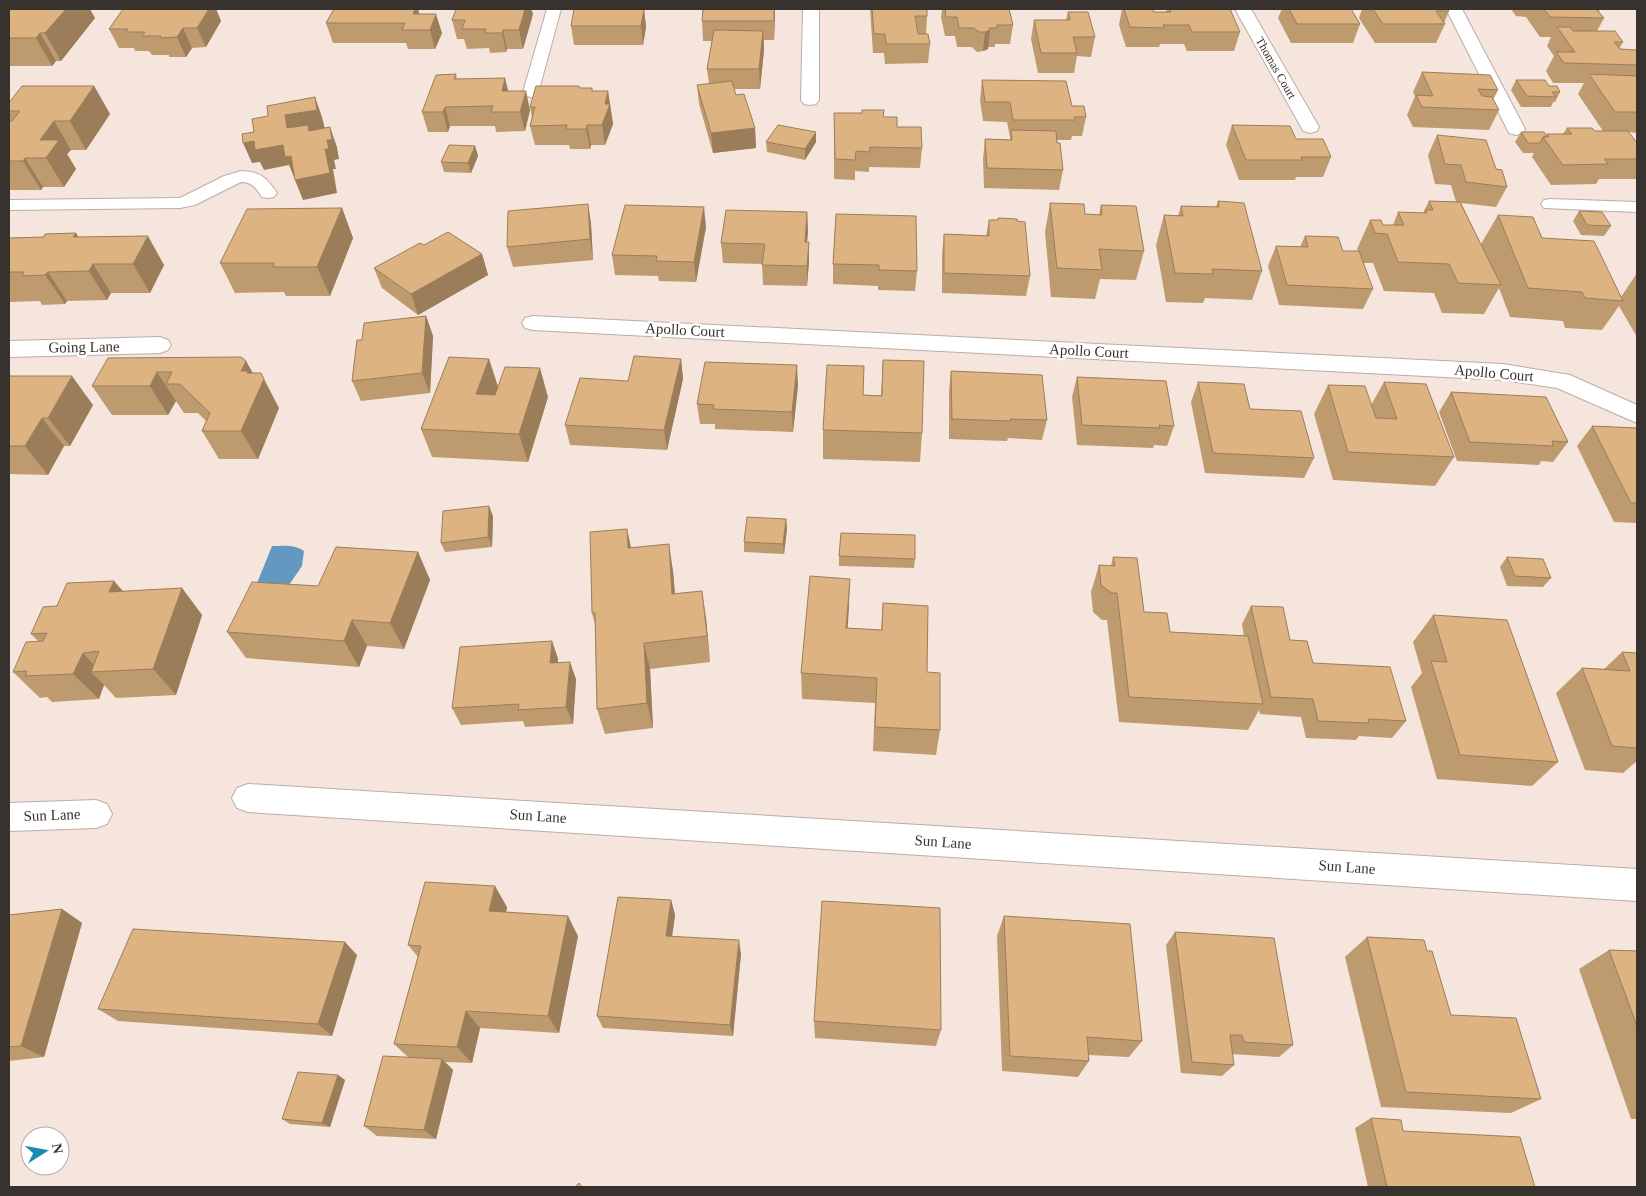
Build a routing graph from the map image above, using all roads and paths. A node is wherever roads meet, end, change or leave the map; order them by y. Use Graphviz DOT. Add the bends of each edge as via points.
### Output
graph roads {
  1 [pos="554,9"];
  2 [pos="811,9"];
  3 [pos="1243,9"];
  4 [pos="1454,9"];
  5 [pos="810,100"];
  6 [pos="562,104"];
  7 [pos="1310,127"];
  8 [pos="1516,129"];
  9 [pos="268,193"];
  10 [pos="1550,204"];
  11 [pos="9,205"];
  12 [pos="1637,207"];
  13 [pos="533,322"];
  14 [pos="160,346"];
  15 [pos="9,349"];
  16 [pos="1637,415"];
  17 [pos="248,798"];
  18 [pos="96,814"];
  19 [pos="9,817"];
  20 [pos="1637,885"];
  1 -- 6 [label="lane" via="531,92"];
  2 -- 5 [label="street"];
  3 -- 7 [label="street, Thomas Court"];
  4 -- 8 [label="street"];
  9 -- 11 [label="lane" via="264,185 241,176 224,181 188,202"];
  10 -- 12 [label="lane"];
  13 -- 16 [label="street, Apollo Court" via="1503,372 1562,381"];
  14 -- 15 [label="street, Going Lane"];
  17 -- 20 [label="street, Sun Lane"];
  18 -- 19 [label="street, Sun Lane"];
}
